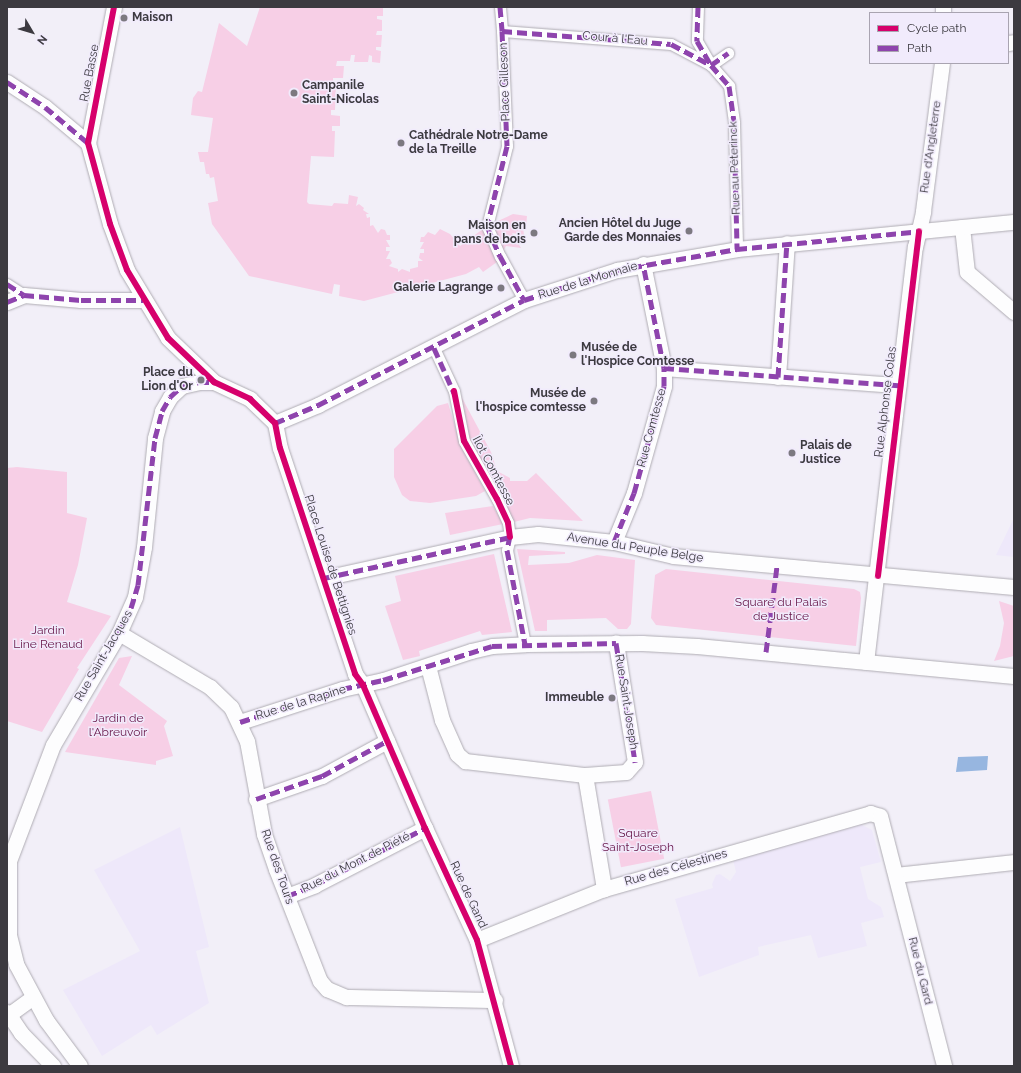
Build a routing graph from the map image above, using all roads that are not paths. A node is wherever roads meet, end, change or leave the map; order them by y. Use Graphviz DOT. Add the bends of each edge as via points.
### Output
graph roads {
  1 [pos="114,7"];
  2 [pos="500,7"];
  3 [pos="698,7"];
  4 [pos="502,31"];
  5 [pos="559,34"];
  6 [pos="728,53"];
  7 [pos="942,64"];
  8 [pos="711,65"];
  9 [pos="7,82"];
  10 [pos="88,143"];
  11 [pos="1014,222"];
  12 [pos="962,227"];
  13 [pos="919,231"];
  14 [pos="787,243"];
  15 [pos="737,249"];
  16 [pos="643,264"];
  17 [pos="7,284"];
  18 [pos="24,295"];
  19 [pos="143,300"];
  20 [pos="524,300"];
  21 [pos="7,302"];
  22 [pos="1014,312"];
  23 [pos="434,348"];
  24 [pos="664,368"];
  25 [pos="778,377"];
  26 [pos="214,382"];
  27 [pos="898,385"];
  28 [pos="275,423"];
  29 [pos="510,537"];
  30 [pos="614,542"];
  31 [pos="372,567"];
  32 [pos="878,576"];
  33 [pos="324,578"];
  34 [pos="1014,587"];
  35 [pos="119,633"];
  36 [pos="616,643"];
  37 [pos="525,644"];
  38 [pos="866,662"];
  39 [pos="428,666"];
  40 [pos="1014,669"];
  41 [pos="980,673"];
  42 [pos="1014,676"];
  43 [pos="363,685"];
  44 [pos="240,722"];
  45 [pos="387,741"];
  46 [pos="585,775"];
  47 [pos="256,799"];
  48 [pos="880,816"];
  49 [pos="425,828"];
  50 [pos="1014,862"];
  51 [pos="8,863"];
  52 [pos="896,875"];
  53 [pos="604,889"];
  54 [pos="287,896"];
  55 [pos="477,940"];
  56 [pos="32,998"];
  57 [pos="495,1000"];
  58 [pos="7,1014"];
  59 [pos="53,1066"];
  60 [pos="80,1066"];
  61 [pos="511,1066"];
  62 [pos="944,1066"];
  1 -- 10 [label="street, Rue Basse"];
  2 -- 4 [label="street, Place Gilleson"];
  3 -- 8 [label="street" via="697,41"];
  4 -- 5 [label="street, Place Gilleson"];
  4 -- 20 [label="street, Place Gilleson" via="507,146 488,226 500,256"];
  5 -- 8 [label="street, Cour à l'Eau" via="671,44"];
  6 -- 8 [label="street"];
  7 -- 13 [label="street, Rue d'Angleterre"];
  8 -- 15 [label="street, Rue au Péterinck" via="729,86 734,123"];
  9 -- 10 [label="street" via="45,107"];
  10 -- 19 [label="street" via="110,224 127,270"];
  11 -- 12 [label="street, Rue de la Monnaie"];
  12 -- 13 [label="street, Rue de la Monnaie"];
  12 -- 22 [label="street" via="967,272"];
  13 -- 14 [label="street, Rue de la Monnaie"];
  13 -- 27 [label="street, Rue Alphonse Colas"];
  14 -- 15 [label="street, Rue de la Monnaie"];
  14 -- 25 [label="street"];
  15 -- 16 [label="street, Rue de la Monnaie"];
  16 -- 20 [label="street, Rue de la Monnaie"];
  16 -- 24 [label="street, Rue Comtesse"];
  17 -- 18 [label="street"];
  18 -- 19 [label="street" via="81,300"];
  18 -- 21 [label="street"];
  19 -- 26 [label="street" via="168,338"];
  20 -- 23 [label="street, Rue de la Monnaie"];
  23 -- 28 [label="street, Rue de la Monnaie"];
  23 -- 29 [label="street, Îlot Comtesse" via="454,391 464,441 497,499 508,523"];
  24 -- 25 [label="street"];
  24 -- 30 [label="street, Rue Comtesse" via="662,395 634,493"];
  25 -- 27 [label="street"];
  26 -- 28 [label="street" via="250,399"];
  26 -- 35 [label="street, Rue Saint-Jacques" via="192,383 173,393 162,411 154,438 140,572 135,597"];
  27 -- 32 [label="street, Rue Alphonse Colas"];
  28 -- 33 [label="street, Place Louise de Bettignies" via="280,448"];
  29 -- 30 [label="street, Avenue du Peuple Belge" via="538,534"];
  29 -- 31 [label="street, Avenue du Peuple Belge"];
  29 -- 37 [label="street" via="507,550"];
  30 -- 32 [label="street, Avenue du Peuple Belge" via="673,556"];
  31 -- 33 [label="street, Place Louise de Bettignies"];
  32 -- 34 [label="street, Avenue du Peuple Belge"];
  32 -- 38 [label="street"];
  33 -- 43 [label="street, Place Louise de Bettignies" via="346,653"];
  35 -- 44 [label="street, Rue des Tours" via="215,691 231,707"];
  35 -- 51 [label="street, Rue Saint-Jacques" via="54,741"];
  36 -- 37 [label="street"];
  36 -- 38 [label="street" via="698,646"];
  36 -- 46 [label="street, Rue Saint-Joseph" via="634,762 626,772"];
  37 -- 39 [label="street" via="492,646"];
  38 -- 41 [label="street"];
  39 -- 43 [label="street"];
  39 -- 46 [label="street" via="443,724 457,754 464,761"];
  40 -- 41 [label="street"];
  41 -- 42 [label="street"];
  43 -- 44 [label="street, Rue de la Rapine" via="342,689"];
  43 -- 45 [label="street, Place Louise de Bettignies"];
  44 -- 47 [label="street, Rue des Tours" via="247,741"];
  45 -- 47 [label="street" via="322,776"];
  45 -- 49 [label="street, Rue de Gand"];
  46 -- 53 [label="street"];
  47 -- 54 [label="street, Rue des Tours" via="264,834"];
  48 -- 52 [label="street, Rue du Gard"];
  48 -- 53 [label="street, Rue des Célestines" via="870,813"];
  49 -- 54 [label="street, Rue du Mont de Piété" via="315,885"];
  49 -- 55 [label="street, Rue de Gand"];
  50 -- 52 [label="street"];
  51 -- 56 [label="street" via="10,944"];
  52 -- 62 [label="street, Rue du Gard"];
  53 -- 55 [label="street, Rue des Célestines"];
  54 -- 57 [label="street, Rue des Tours" via="320,981 335,994 346,997"];
  55 -- 57 [label="street, Rue de Gand"];
  56 -- 58 [label="street"];
  56 -- 60 [label="street"];
  57 -- 61 [label="street, Rue de Gand"];
  58 -- 59 [label="street" via="21,1033"];
}
